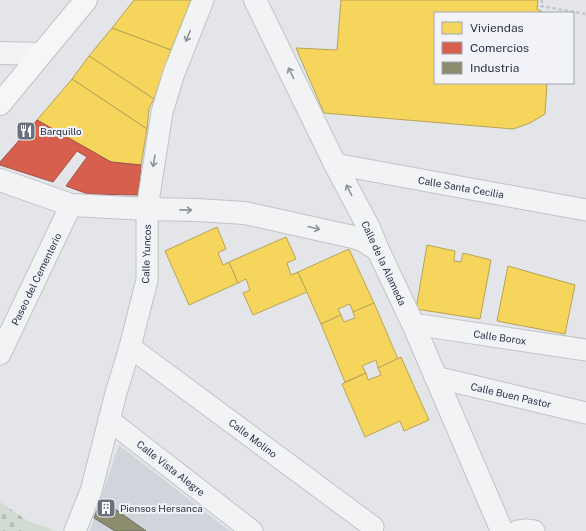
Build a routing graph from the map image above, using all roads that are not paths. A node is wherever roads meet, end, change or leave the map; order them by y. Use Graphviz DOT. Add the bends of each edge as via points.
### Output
graph roads {
  1 [pos="86,0"];
  2 [pos="203,0"];
  3 [pos="255,0"];
  4 [pos="0,53"];
  5 [pos="41,54"];
  6 [pos="0,104"];
  7 [pos="335,164"];
  8 [pos="0,180"];
  9 [pos="71,205"];
  10 [pos="147,210"];
  11 [pos="586,210"];
  12 [pos="358,228"];
  13 [pos="413,324"];
  14 [pos="130,346"];
  15 [pos="586,350"];
  16 [pos="0,354"];
  17 [pos="435,377"];
  18 [pos="586,413"];
  19 [pos="110,420"];
  20 [pos="75,531"];
  21 [pos="252,531"];
  22 [pos="372,531"];
  23 [pos="502,531"];
  24 [pos="518,531"];
  25 [pos="534,531"];
  1 -- 5 [label="main road"];
  2 -- 10 [label="street, Calle Yuncos, one-way" via="174,73 162,112"];
  7 -- 3 [label="street, Calle de la Alameda, one-way"];
  4 -- 5 [label="street"];
  5 -- 6 [label="main road"];
  7 -- 11 [label="street, Calle Santa Cecilia"];
  12 -- 7 [label="street, Calle de la Alameda, one-way"];
  8 -- 9 [label="street"];
  9 -- 10 [label="street"];
  9 -- 16 [label="street, Paseo del Cementerio"];
  10 -- 12 [label="street, one-way" via="245,213"];
  10 -- 14 [label="street, Calle Yuncos" via="147,280"];
  12 -- 13 [label="street, Calle de la Alameda" via="364,241 378,250"];
  13 -- 15 [label="street, Calle Borox"];
  13 -- 17 [label="street, Calle de la Alameda"];
  14 -- 19 [label="street, Calle Yuncos"];
  14 -- 22 [label="street, Calle Molino" via="373,527"];
  17 -- 18 [label="street, Calle Buen Pastor"];
  17 -- 23 [label="street, Calle de la Alameda"];
  19 -- 20 [label="street, Calle Yuncos" via="91,491"];
  19 -- 21 [label="street, Calle Vista Alegre"];
  24 -- 25 [label="street"];
}
